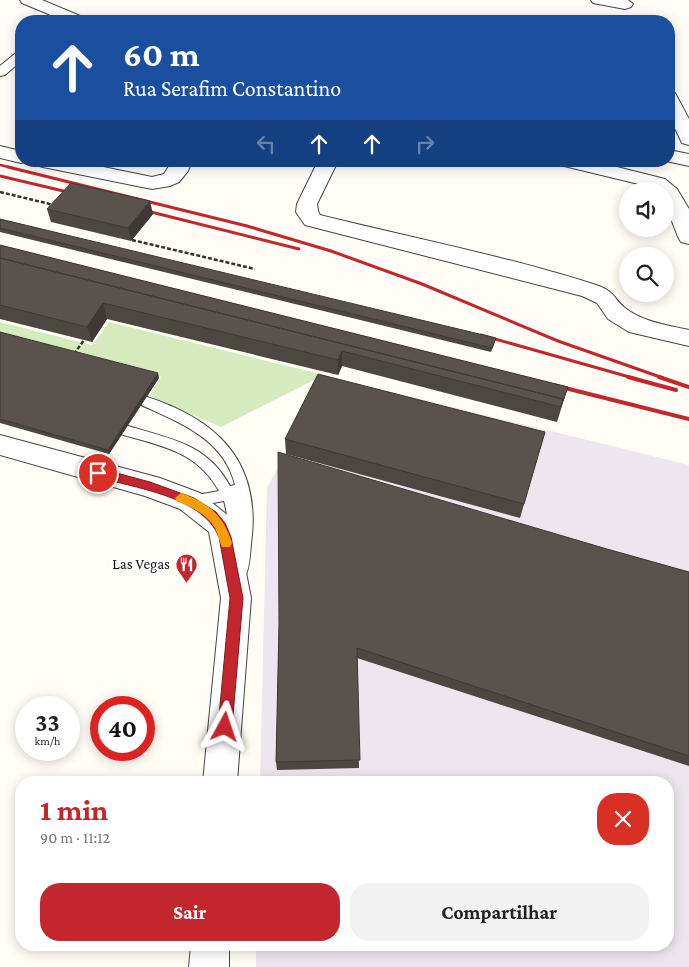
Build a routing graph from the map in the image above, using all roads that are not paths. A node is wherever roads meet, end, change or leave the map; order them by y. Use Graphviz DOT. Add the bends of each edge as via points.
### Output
graph roads {
  1 [pos="28,0"];
  2 [pos="599,0"];
  3 [pos="624,2"];
  4 [pos="70,15"];
  5 [pos="630,15"];
  6 [pos="15,60"];
  7 [pos="0,72"];
  8 [pos="675,110"];
  9 [pos="689,139"];
  10 [pos="0,152"];
  11 [pos="15,156"];
  12 [pos="675,157"];
  13 [pos="689,160"];
  14 [pos="72,167"];
  15 [pos="180,167"];
  16 [pos="325,167"];
  17 [pos="592,167"];
  18 [pos="689,237"];
  19 [pos="689,338"];
  20 [pos="144,401"];
  21 [pos="125,430"];
  22 [pos="0,444"];
  23 [pos="243,484"];
  24 [pos="228,494"];
  25 [pos="190,501"];
  26 [pos="236,598"];
  27 [pos="221,776"];
  28 [pos="210,951"];
  29 [pos="209,967"];
  1 -- 4 [label="street"];
  2 -- 3 [label="street"];
  3 -- 5 [label="street"];
  6 -- 7 [label="street"];
  8 -- 9 [label="street"];
  10 -- 11 [label="street"];
  12 -- 13 [label="street"];
  14 -- 15 [label="street" via="143,182 166,182 176,176"];
  16 -- 19 [label="street" via="307,204 312,220 590,291 605,298 616,313 637,326"];
  17 -- 18 [label="street" via="658,183 666,188"];
  20 -- 23 [label="lane" via="202,430 220,445 236,465"];
  21 -- 24 [label="lane" via="191,452 215,471"];
  22 -- 25 [label="street" via="150,486"];
  23 -- 24 [label="lane"];
  23 -- 26 [label="lane" via="245,537"];
  24 -- 25 [label="lane"];
  24 -- 26 [label="lane" via="237,528"];
  25 -- 26 [label="street" via="221,526"];
  26 -- 27 [label="street"];
  28 -- 29 [label="street"];
}
